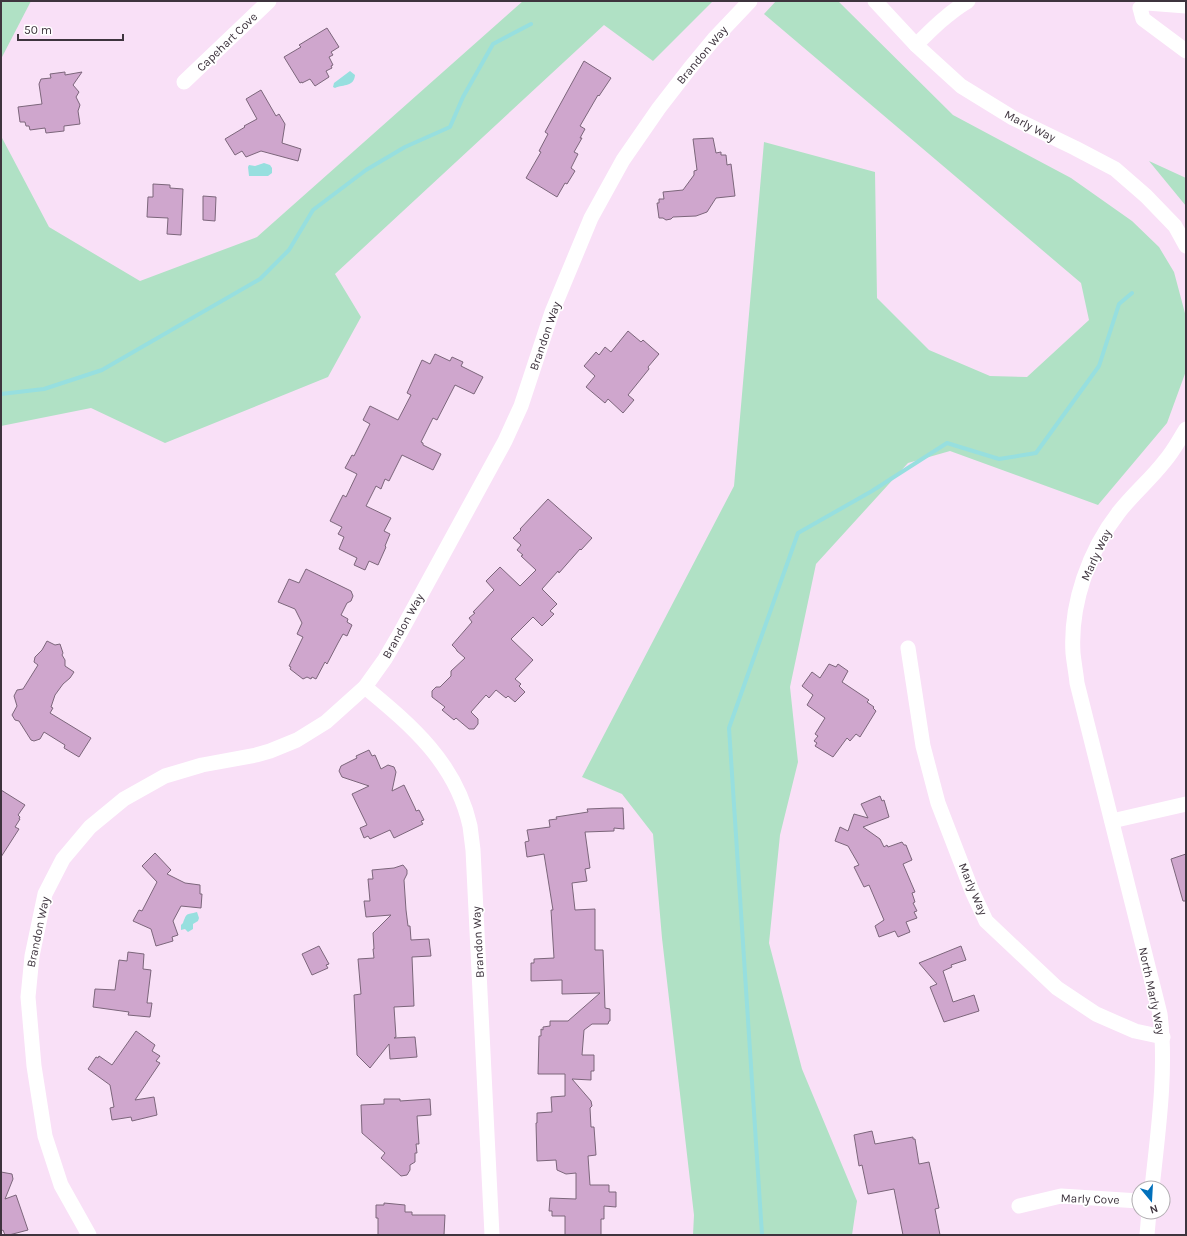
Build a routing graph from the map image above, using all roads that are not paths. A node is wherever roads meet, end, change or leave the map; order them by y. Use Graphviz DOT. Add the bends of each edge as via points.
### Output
graph roads {
  1 [pos="269,1"];
  2 [pos="750,1"];
  3 [pos="875,1"];
  4 [pos="968,1"];
  5 [pos="1186,6"];
  6 [pos="916,45"];
  7 [pos="1186,51"];
  8 [pos="184,82"];
  9 [pos="1186,246"];
  10 [pos="1186,429"];
  11 [pos="908,648"];
  12 [pos="365,687"];
  13 [pos="1186,804"];
  14 [pos="1112,821"];
  15 [pos="1163,1037"];
  16 [pos="1153,1180"];
  17 [pos="1131,1200"];
  18 [pos="1019,1206"];
  19 [pos="1148,1220"];
  20 [pos="89,1235"];
  21 [pos="492,1235"];
  22 [pos="1147,1235"];
  1 -- 8 [label="street, Capehart Cove"];
  2 -- 12 [label="street, Brandon Way" via="690,68 623,160 591,218 552,312 521,406 505,441 400,635"];
  3 -- 6 [label="street, Marly Way"];
  4 -- 6 [label="street" via="953,10"];
  5 -- 7 [label="street" via="1148,3 1140,8 1143,19"];
  6 -- 9 [label="street, Marly Way" via="961,86 1013,118 1115,169 1175,226"];
  10 -- 14 [label="street, Marly Way" via="1165,462 1132,497 1108,528 1086,571 1075,616 1073,654 1078,683"];
  11 -- 15 [label="street, Marly Way" via="923,746 938,803 986,921 1057,988 1096,1014 1135,1032"];
  12 -- 20 [label="street, Brandon Way" via="326,722 297,740 256,755 202,765 165,776 124,799 90,827 63,859 45,894 32,956 28,997 34,1066 45,1136 62,1185"];
  12 -- 21 [label="street, Brandon Way" via="419,734 439,757 458,792 470,825"];
  13 -- 14 [label="street"];
  14 -- 15 [label="street, North Marly Way" via="1160,1014"];
  15 -- 16 [label="street, North Marly Way" via="1163,1066"];
  17 -- 18 [label="street, Marly Cove" via="1061,1196"];
  19 -- 22 [label="street"];
}
